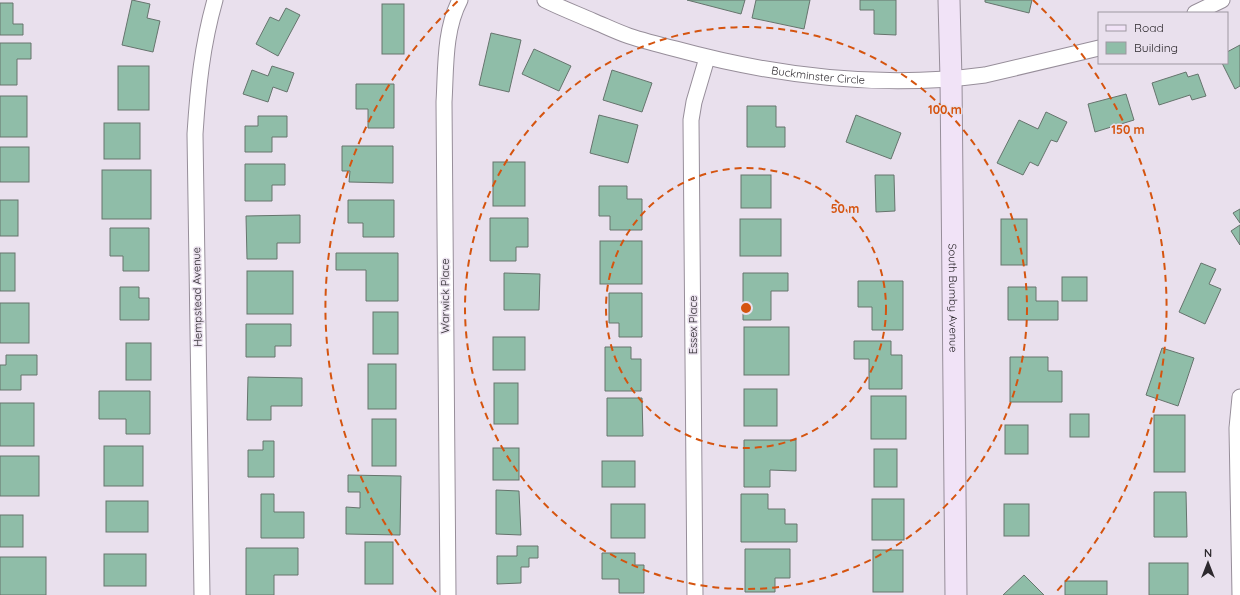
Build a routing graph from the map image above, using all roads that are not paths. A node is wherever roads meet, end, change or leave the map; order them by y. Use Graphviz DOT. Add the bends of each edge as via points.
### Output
graph roads {
  1 [pos="215,0"];
  2 [pos="460,0"];
  3 [pos="546,0"];
  4 [pos="949,0"];
  5 [pos="1222,0"];
  6 [pos="1197,12"];
  7 [pos="1098,48"];
  8 [pos="707,58"];
  9 [pos="951,79"];
  10 [pos="1240,397"];
  11 [pos="202,595"];
  12 [pos="448,595"];
  13 [pos="695,595"];
  14 [pos="956,595"];
  15 [pos="1240,595"];
  1 -- 11 [label="street, Hempstead Avenue" via="206,32 198,83 195,134"];
  2 -- 12 [label="street, Warwick Place" via="447,43 444,102"];
  3 -- 8 [label="street, Buckminster Circle" via="629,36"];
  4 -- 9 [label="street, South Bumby Avenue"];
  5 -- 6 [label="street"];
  7 -- 9 [label="street, Buckminster Circle" via="985,75"];
  8 -- 9 [label="street, Buckminster Circle" via="829,78 878,81"];
  8 -- 13 [label="street, Essex Place" via="691,120"];
  9 -- 14 [label="street, South Bumby Avenue"];
  10 -- 15 [label="street" via="1237,428"];
}
